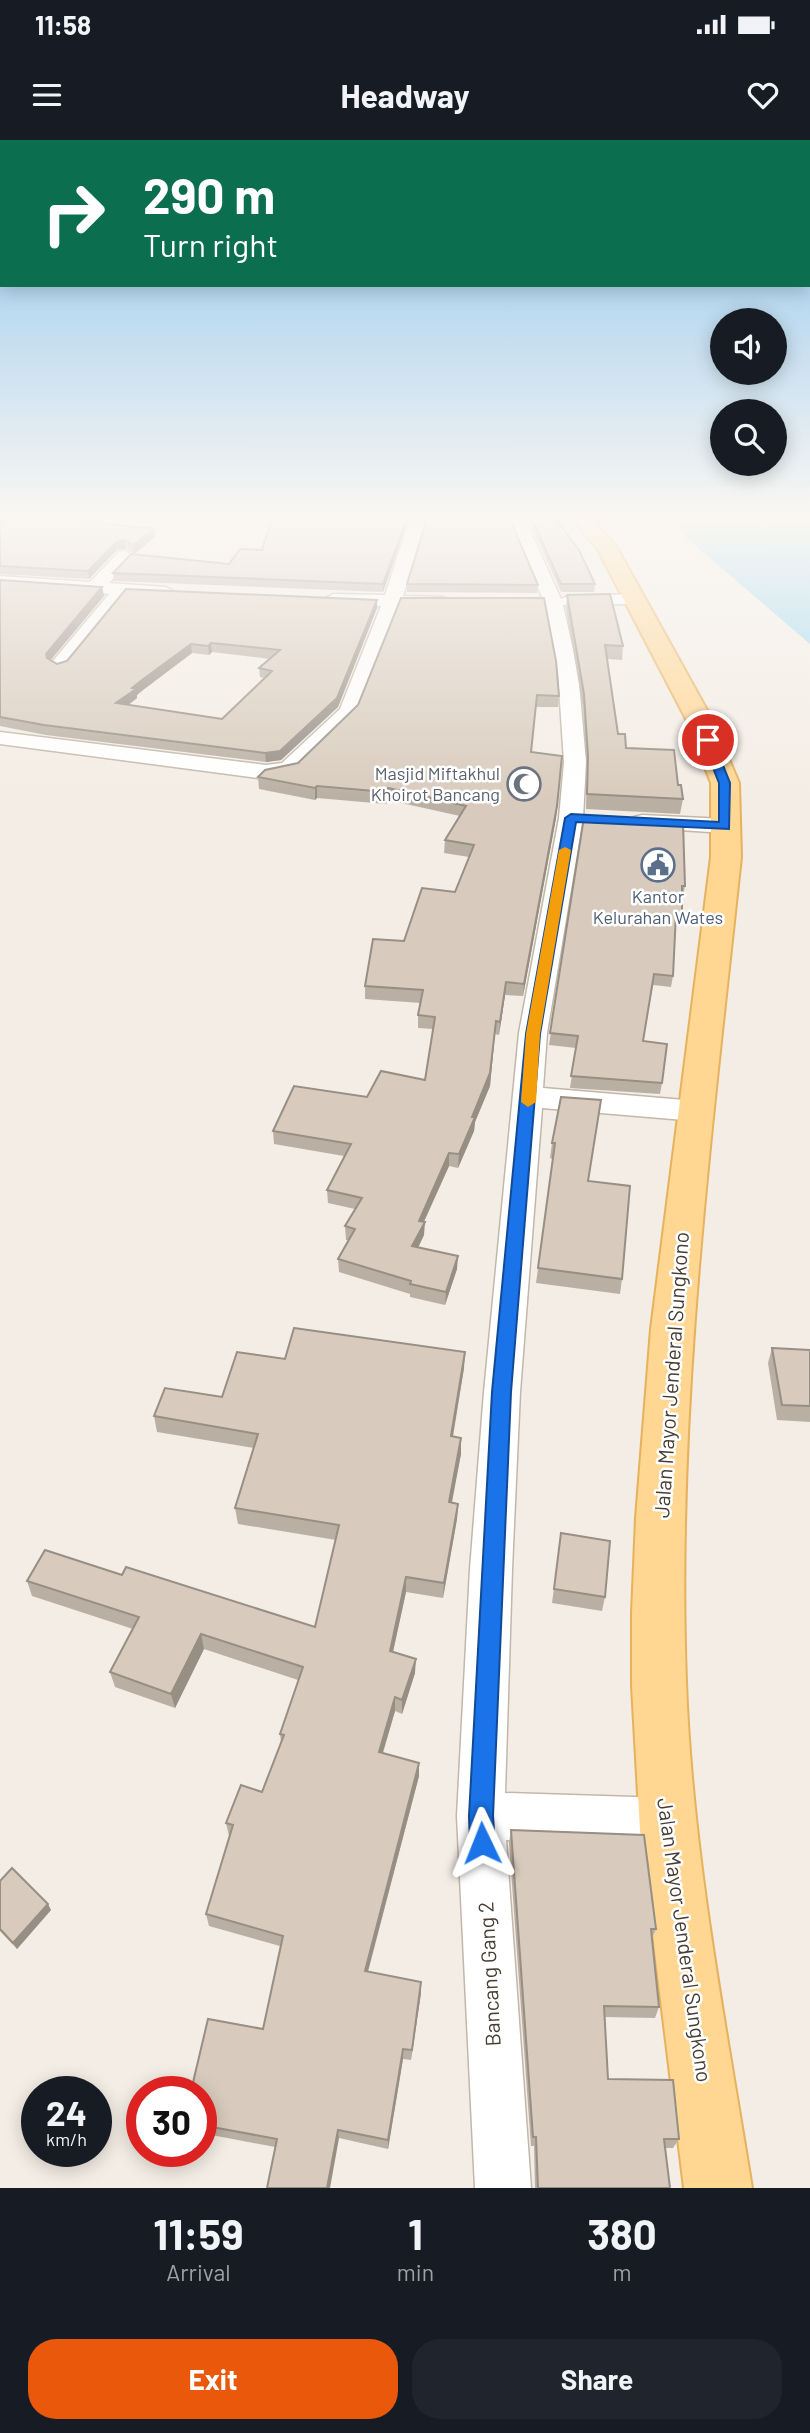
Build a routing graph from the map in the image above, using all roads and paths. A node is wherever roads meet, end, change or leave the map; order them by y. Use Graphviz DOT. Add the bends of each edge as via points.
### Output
graph roads {
  1 [pos="104,611"];
  2 [pos="388,611"];
  3 [pos="544,611"];
  4 [pos="642,611"];
  5 [pos="60,665"];
  6 [pos="0,738"];
  7 [pos="622,820"];
  8 [pos="725,826"];
  9 [pos="529,1097"];
  10 [pos="696,1111"];
  11 [pos="481,1816"];
  12 [pos="666,1822"];
  13 [pos="503,2188"];
  14 [pos="719,2188"];
  1 -- 5 [label="street"];
  2 -- 6 [label="street" via="349,711 282,771"];
  3 -- 9 [label="street, Bancang Gang 2" via="569,672 584,818 533,1034"];
  4 -- 8 [label="main road, Jalan Mayor Jenderal Sungkono" via="699,719 724,783"];
  7 -- 8 [label="street"];
  8 -- 10 [label="main road, Jalan Mayor Jenderal Sungkono" via="726,857"];
  9 -- 10 [label="street"];
  9 -- 11 [label="street, Bancang Gang 2" via="502,1392"];
  10 -- 12 [label="main road, Jalan Mayor Jenderal Sungkono" via="672,1314 658,1600"];
  11 -- 12 [label="street"];
  11 -- 13 [label="street, Bancang Gang 2"];
  12 -- 14 [label="main road, Jalan Mayor Jenderal Sungkono"];
}
